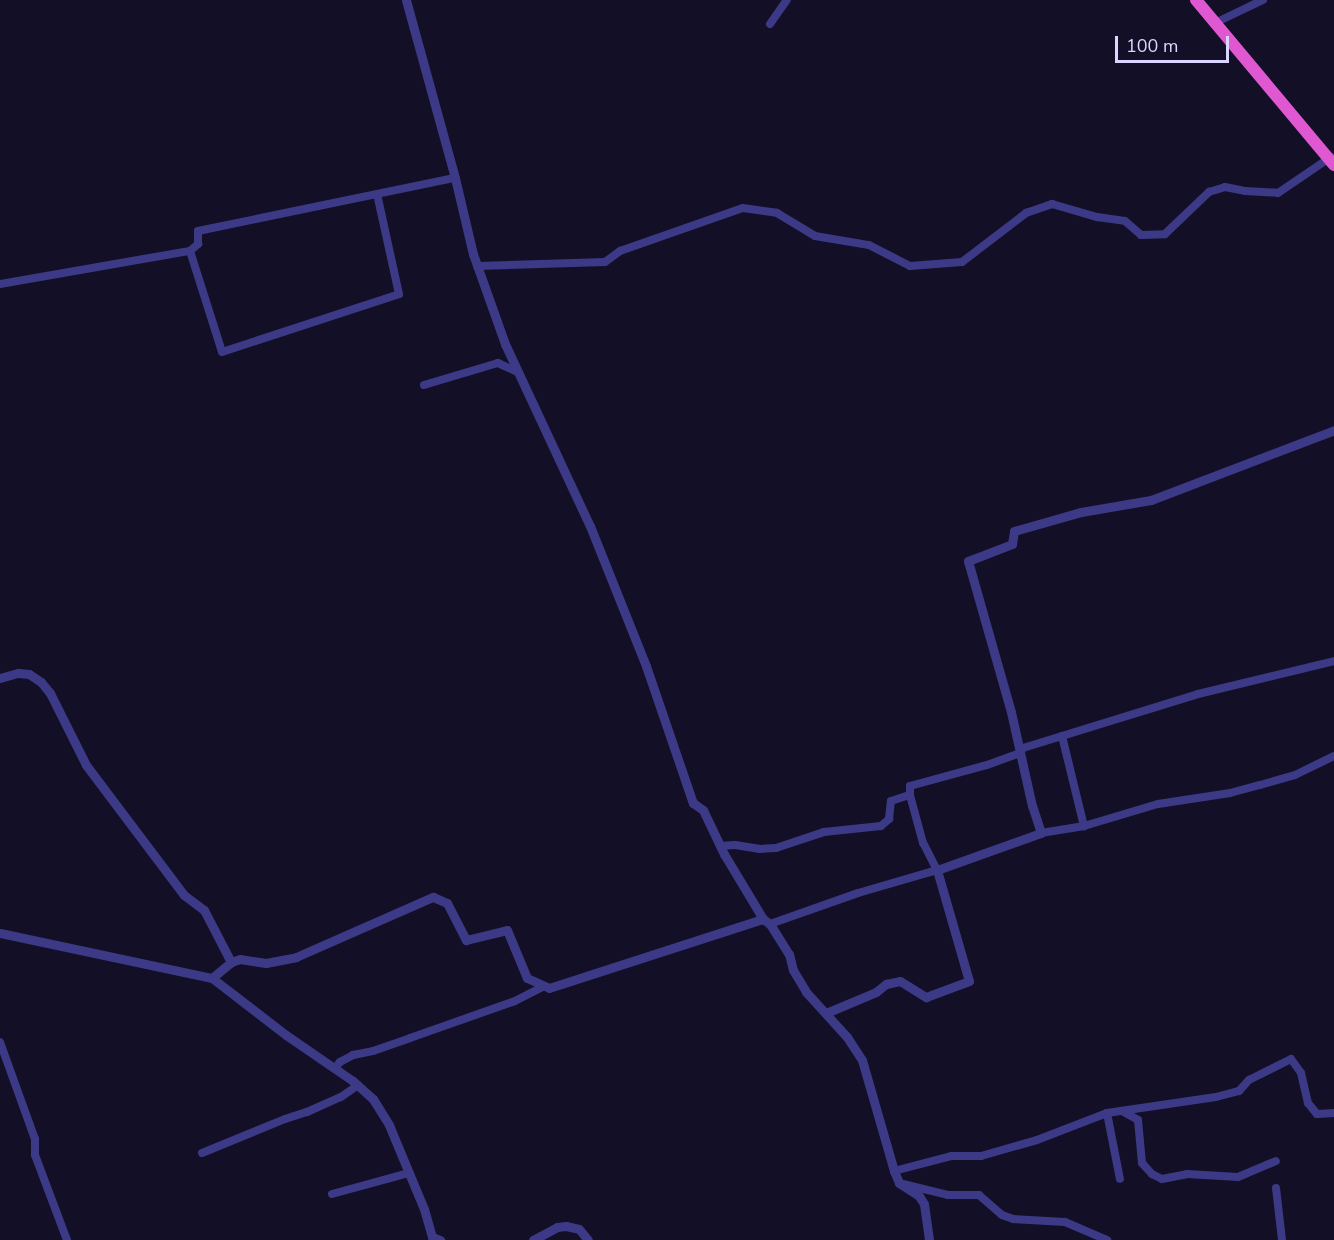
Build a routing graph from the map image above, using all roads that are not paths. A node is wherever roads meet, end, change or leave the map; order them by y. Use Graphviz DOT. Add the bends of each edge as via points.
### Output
graph roads {
  1 [pos="406,0"];
  2 [pos="787,0"];
  3 [pos="1196,0"];
  4 [pos="1263,0"];
  5 [pos="1217,22"];
  6 [pos="770,24"];
  7 [pos="1333,160"];
  8 [pos="455,178"];
  9 [pos="377,194"];
  10 [pos="190,251"];
  11 [pos="477,266"];
  12 [pos="0,284"];
  13 [pos="517,372"];
  14 [pos="424,385"];
  15 [pos="1334,430"];
  16 [pos="1334,662"];
  17 [pos="0,678"];
  18 [pos="1062,736"];
  19 [pos="1020,753"];
  20 [pos="1334,756"];
  21 [pos="910,795"];
  22 [pos="1084,826"];
  23 [pos="1041,833"];
  24 [pos="720,846"];
  25 [pos="937,870"];
  26 [pos="767,921"];
  27 [pos="0,933"];
  28 [pos="231,963"];
  29 [pos="212,978"];
  30 [pos="543,987"];
  31 [pos="826,1013"];
  32 [pos="0,1042"];
  33 [pos="335,1068"];
  34 [pos="358,1085"];
  35 [pos="1122,1111"];
  36 [pos="1107,1113"];
  37 [pos="1334,1113"];
  38 [pos="202,1154"];
  39 [pos="1276,1161"];
  40 [pos="894,1172"];
  41 [pos="409,1173"];
  42 [pos="1120,1179"];
  43 [pos="899,1183"];
  44 [pos="1276,1188"];
  45 [pos="332,1194"];
  46 [pos="67,1240"];
  47 [pos="440,1240"];
  48 [pos="533,1240"];
  49 [pos="588,1240"];
  50 [pos="929,1240"];
  51 [pos="1107,1240"];
  52 [pos="1282,1240"];
  1 -- 8 [label="street"];
  2 -- 6 [label="street"];
  3 -- 5 [label="highway"];
  4 -- 5 [label="street"];
  5 -- 7 [label="highway" via="1296,121"];
  7 -- 11 [label="street" via="1278,193 1225,187 1209,192 1165,234 1141,235 1125,221 1052,204 1026,213 962,262 910,266 869,245 815,236 777,213 743,208 620,252 605,262"];
  8 -- 9 [label="street"];
  8 -- 11 [label="street"];
  9 -- 10 [label="street" via="198,231 198,244"];
  9 -- 10 [label="street" via="399,294 222,352"];
  10 -- 12 [label="street"];
  11 -- 13 [label="street"];
  13 -- 14 [label="street" via="498,363"];
  13 -- 24 [label="street" via="590,526 646,666 693,803 703,810"];
  15 -- 19 [label="street" via="1151,500 1081,512 1014,531 1012,544 968,561"];
  16 -- 18 [label="street" via="1198,694"];
  17 -- 28 [label="street" via="29,674 46,687 86,765 184,895 204,910"];
  18 -- 19 [label="street" via="1023,748"];
  18 -- 22 [label="street"];
  19 -- 21 [label="street" via="910,786"];
  19 -- 23 [label="street"];
  20 -- 22 [label="street" via="1295,775 1260,785 1158,804"];
  21 -- 24 [label="street" via="891,801 889,819 881,826 824,832 776,848"];
  21 -- 25 [label="street" via="924,843"];
  22 -- 23 [label="street"];
  23 -- 25 [label="street"];
  24 -- 26 [label="street"];
  25 -- 26 [label="street"];
  25 -- 31 [label="street" via="969,981 926,997 900,981 886,984"];
  26 -- 30 [label="street"];
  26 -- 31 [label="street" via="789,954 806,992"];
  27 -- 29 [label="street"];
  28 -- 29 [label="street"];
  28 -- 30 [label="street" via="266,963 296,957 423,899 438,897 447,903 466,940 507,930 527,978"];
  29 -- 33 [label="street"];
  30 -- 33 [label="street" via="515,1001 344,1058"];
  31 -- 40 [label="street" via="862,1060"];
  32 -- 46 [label="street" via="35,1139 35,1155"];
  33 -- 34 [label="street"];
  34 -- 38 [label="street" via="307,1112"];
  34 -- 41 [label="street" via="383,1112"];
  35 -- 36 [label="street"];
  35 -- 37 [label="street" via="1239,1091 1249,1080 1291,1059 1302,1073 1308,1103 1317,1114"];
  35 -- 39 [label="street" via="1138,1120 1142,1162 1162,1179 1187,1174 1238,1177"];
  36 -- 40 [label="street" via="981,1156 951,1156"];
  36 -- 42 [label="street"];
  40 -- 43 [label="street"];
  41 -- 45 [label="street"];
  41 -- 47 [label="street" via="432,1237"];
  43 -- 50 [label="street" via="924,1204"];
  43 -- 51 [label="street" via="948,1195 979,1195 1002,1215 1013,1219 1065,1222"];
  44 -- 52 [label="street"];
  48 -- 49 [label="street" via="566,1226 579,1228"];
}
